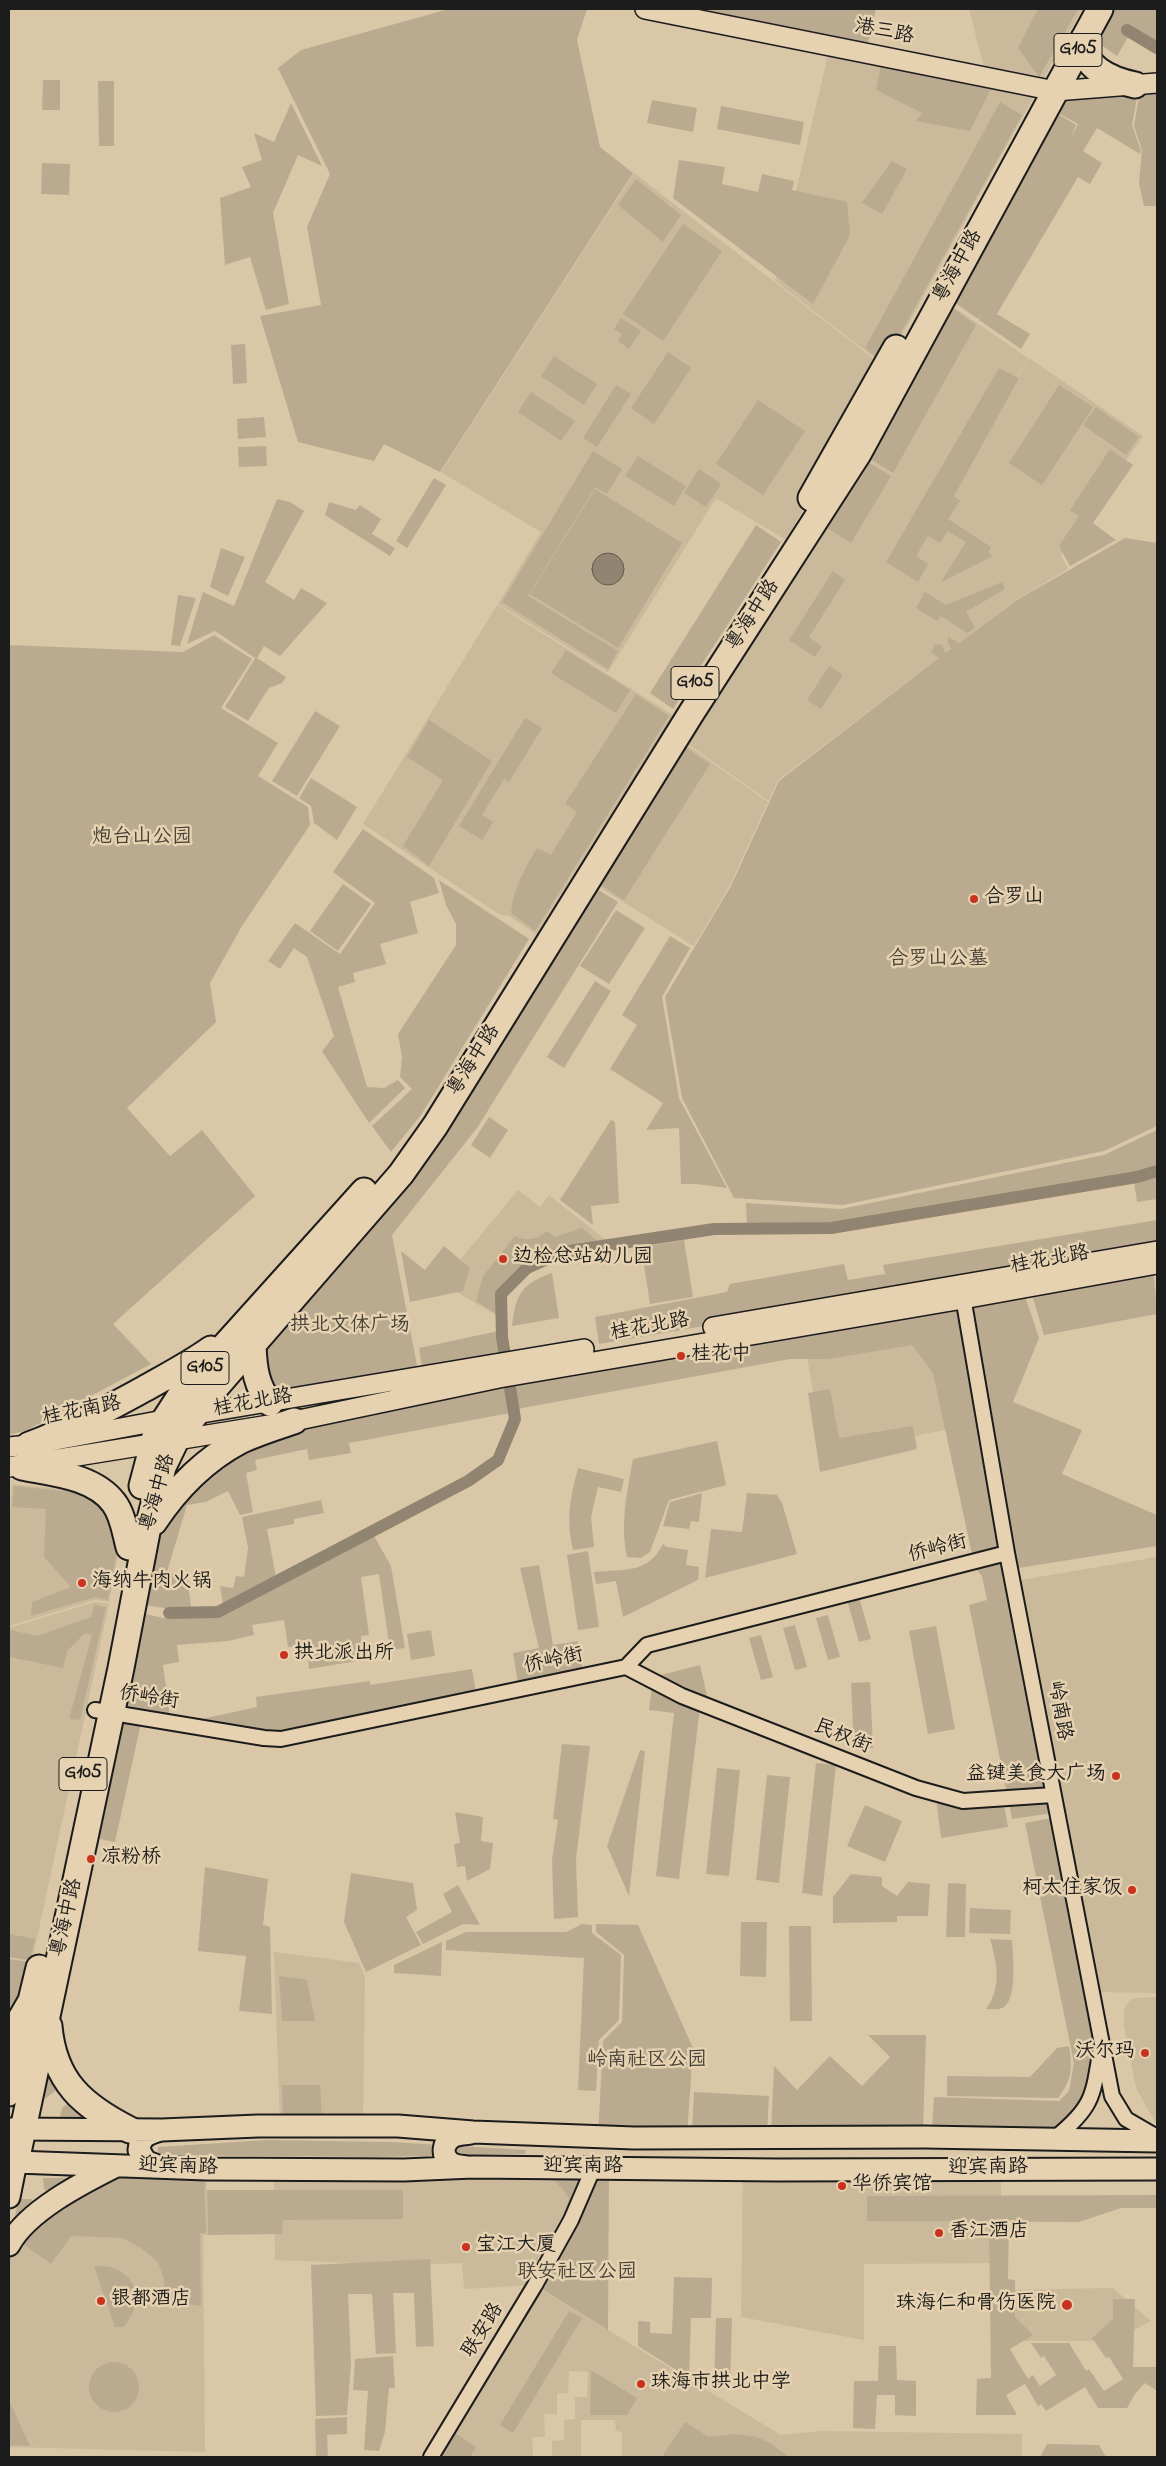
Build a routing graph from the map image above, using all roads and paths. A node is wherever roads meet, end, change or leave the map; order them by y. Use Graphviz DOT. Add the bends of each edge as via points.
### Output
graph roads {
  1 [pos="645,9"];
  2 [pos="1083,9"];
  3 [pos="1100,9"];
  4 [pos="1084,38"];
  5 [pos="1146,84"];
  6 [pos="1047,89"];
  7 [pos="1157,1250"];
  8 [pos="1157,1264"];
  9 [pos="962,1292"];
  10 [pos="251,1319"];
  11 [pos="253,1346"];
  12 [pos="498,1371"];
  13 [pos="270,1403"];
  14 [pos="196,1414"];
  15 [pos="294,1421"];
  16 [pos="164,1434"];
  17 [pos="17,1456"];
  18 [pos="138,1539"];
  19 [pos="1007,1554"];
  20 [pos="626,1667"];
  21 [pos="103,1712"];
  22 [pos="1053,1795"];
  23 [pos="39,2003"];
  24 [pos="9,2039"];
  25 [pos="1102,2045"];
  26 [pos="9,2095"];
  27 [pos="16,2129"];
  28 [pos="130,2130"];
  29 [pos="162,2130"];
  30 [pos="474,2132"];
  31 [pos="1157,2137"];
  32 [pos="1055,2138"];
  33 [pos="1157,2141"];
  34 [pos="12,2162"];
  35 [pos="118,2165"];
  36 [pos="160,2167"];
  37 [pos="472,2167"];
  38 [pos="593,2169"];
  39 [pos="1157,2169"];
  40 [pos="9,2197"];
  41 [pos="9,2245"];
  42 [pos="431,2457"];
  1 -- 6 [label="main road, 港三路"];
  2 -- 6 [label="highway, 粤海中路 / G105"];
  3 -- 4 [label="highway, 粤海中路 / G105"];
  4 -- 5 [label="highway" via="1084,51 1097,69 1116,80"];
  4 -- 6 [label="highway, 粤海中路 / G105"];
  5 -- 6 [label="main road, 港三路"];
  6 -- 10 [label="highway, 粤海中路 / G105" via="793,530 423,1116 386,1167"];
  6 -- 11 [label="highway, 粤海中路 / G105" via="858,454 690,715 435,1126 401,1174"];
  7 -- 9 [label="main road, 桂花北路"];
  8 -- 9 [label="main road, 桂花北路"];
  9 -- 12 [label="main road, 桂花北路"];
  9 -- 19 [label="street, 岭南路"];
  10 -- 16 [label="highway, 粤海中路 / G105" via="182,1394"];
  10 -- 17 [label="highway" via="197,1360"];
  11 -- 13 [label="highway" via="256,1378"];
  11 -- 14 [label="highway, 粤海中路 / G105"];
  12 -- 13 [label="main road, 桂花北路"];
  12 -- 15 [label="main road, 桂花北路"];
  13 -- 14 [label="main road, 桂花北路"];
  14 -- 16 [label="highway, 粤海中路 / G105"];
  15 -- 16 [label="main road, 桂花北路"];
  15 -- 18 [label="highway" via="240,1441 208,1463 177,1489"];
  16 -- 17 [label="main road"];
  16 -- 17 [label="main road, 桂花南路"];
  16 -- 18 [label="highway, 粤海中路 / G105"];
  17 -- 18 [label="highway" via="90,1485 114,1502"];
  18 -- 21 [label="highway, 粤海中路 / G105"];
  19 -- 20 [label="street, 侨岭街" via="647,1645"];
  19 -- 22 [label="street, 岭南路"];
  20 -- 21 [label="street, 侨岭街" via="281,1739"];
  20 -- 22 [label="street, 民权街" via="682,1696 916,1788 963,1801"];
  21 -- 23 [label="highway, 粤海中路 / G105" via="81,1862"];
  22 -- 25 [label="street, 岭南路"];
  23 -- 24 [label="highway"];
  23 -- 26 [label="main road, 粤海中路"];
  23 -- 27 [label="highway, 粤海中路 / G105"];
  23 -- 28 [label="highway" via="56,2062 64,2078 80,2099"];
  25 -- 31 [label="street, 岭南路" via="1112,2096 1126,2119"];
  25 -- 32 [label="street" via="1093,2094 1077,2121"];
  27 -- 28 [label="main road"];
  27 -- 34 [label="highway, 粤海中路 / G105"];
  28 -- 29 [label="main road"];
  29 -- 30 [label="main road" via="398,2126"];
  29 -- 36 [label="main road" via="142,2138 139,2150 145,2160"];
  30 -- 32 [label="main road" via="634,2138"];
  30 -- 37 [label="main road" via="455,2136 444,2149 448,2162"];
  32 -- 33 [label="main road"];
  34 -- 35 [label="main road, 迎宾南路"];
  34 -- 40 [label="main road"];
  35 -- 36 [label="main road, 迎宾南路"];
  35 -- 41 [label="main road" via="93,2177 32,2218"];
  36 -- 37 [label="main road, 迎宾南路" via="384,2170"];
  37 -- 38 [label="main road, 迎宾南路"];
  38 -- 39 [label="main road, 迎宾南路"];
  38 -- 42 [label="street, 联安路" via="571,2220 535,2285"];
}
